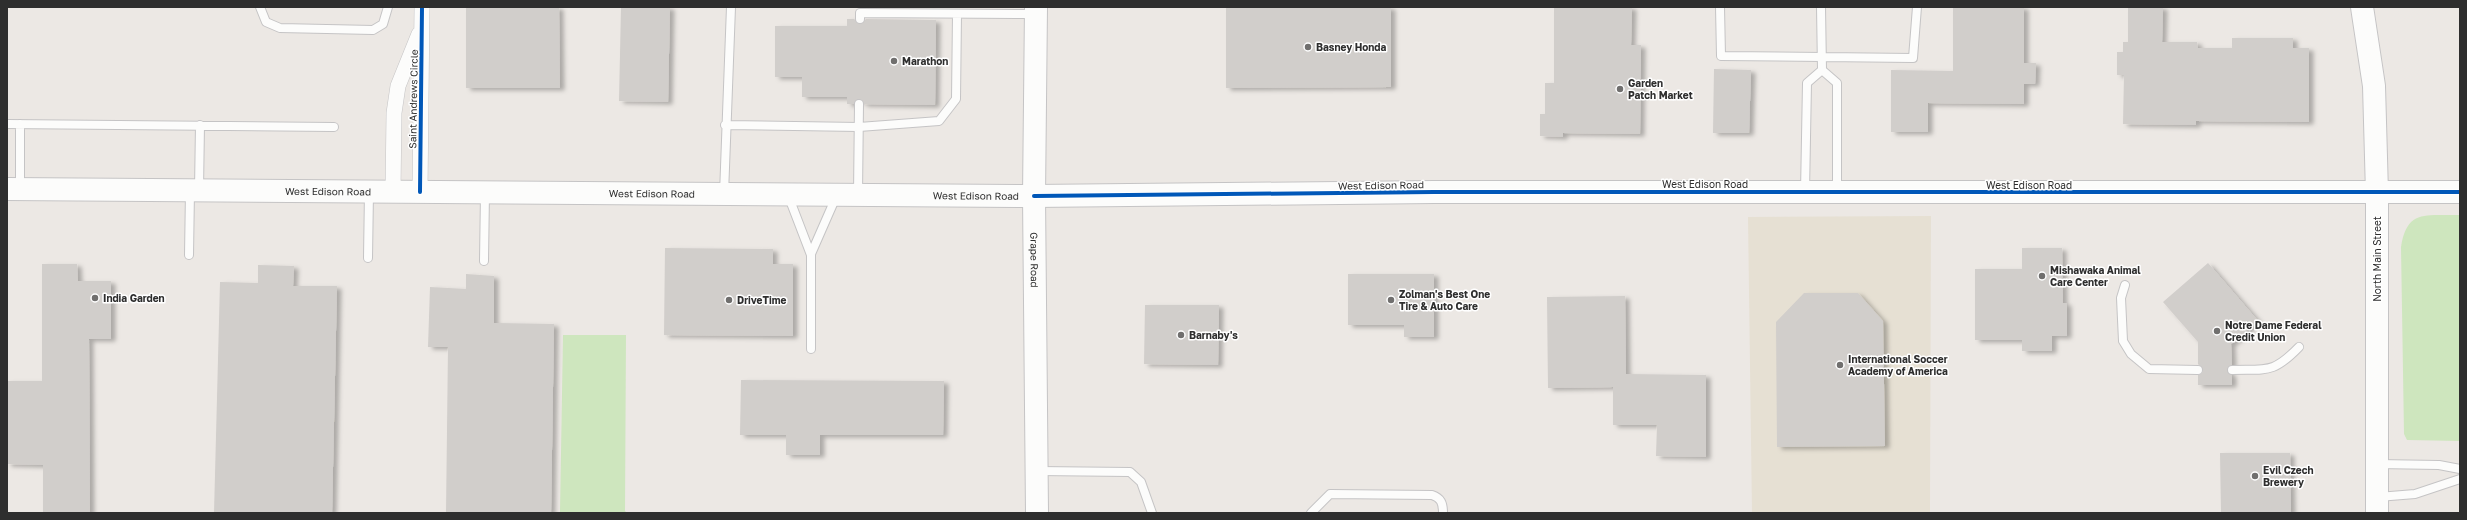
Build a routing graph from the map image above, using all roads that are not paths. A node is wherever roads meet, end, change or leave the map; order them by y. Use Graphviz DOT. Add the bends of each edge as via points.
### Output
graph roads {
  1 [pos="260,7"];
  2 [pos="388,7"];
  3 [pos="422,7"];
  4 [pos="731,7"];
  5 [pos="1720,7"];
  6 [pos="1821,7"];
  7 [pos="1917,7"];
  8 [pos="2362,7"];
  9 [pos="1036,11"];
  10 [pos="957,14"];
  11 [pos="860,19"];
  12 [pos="422,28"];
  13 [pos="1822,57"];
  14 [pos="1822,70"];
  15 [pos="859,104"];
  16 [pos="7,124"];
  17 [pos="20,124"];
  18 [pos="725,125"];
  19 [pos="200,126"];
  20 [pos="334,126"];
  21 [pos="859,127"];
  22 [pos="13,189"];
  23 [pos="195,191"];
  24 [pos="369,192"];
  25 [pos="393,192"];
  26 [pos="420,192"];
  27 [pos="485,192"];
  28 [pos="1837,192"];
  29 [pos="2460,192"];
  30 [pos="1805,193"];
  31 [pos="2377,193"];
  32 [pos="724,194"];
  33 [pos="788,194"];
  34 [pos="836,195"];
  35 [pos="858,195"];
  36 [pos="1034,196"];
  37 [pos="189,255"];
  38 [pos="811,255"];
  39 [pos="368,258"];
  40 [pos="484,261"];
  41 [pos="2125,285"];
  42 [pos="2299,347"];
  43 [pos="811,349"];
  44 [pos="2198,370"];
  45 [pos="2232,370"];
  46 [pos="2377,464"];
  47 [pos="2460,469"];
  48 [pos="1036,471"];
  49 [pos="2460,479"];
  50 [pos="2377,505"];
  51 [pos="1037,513"];
  52 [pos="1152,513"];
  53 [pos="1311,513"];
  54 [pos="1443,513"];
  1 -- 2 [label="lane" via="266,22 280,28 373,30 383,24"];
  3 -- 12 [label="street, Saint Andrews Circle"];
  4 -- 18 [label="lane" via="730,81"];
  5 -- 13 [label="lane" via="1721,56"];
  6 -- 13 [label="lane"];
  7 -- 13 [label="lane" via="1913,58"];
  8 -- 31 [label="main road, North Main Street" via="2374,86"];
  9 -- 10 [label="lane"];
  9 -- 36 [label="main road, Grape Road"];
  10 -- 11 [label="lane" via="860,12"];
  10 -- 21 [label="lane" via="956,99 939,121"];
  12 -- 25 [label="street, Saint Andrews Circle" via="398,86 394,113"];
  12 -- 26 [label="street, Saint Andrews Circle"];
  13 -- 14 [label="lane"];
  14 -- 28 [label="lane" via="1837,83"];
  14 -- 30 [label="lane" via="1807,83"];
  15 -- 21 [label="lane"];
  16 -- 17 [label="lane"];
  17 -- 19 [label="lane"];
  17 -- 22 [label="lane"];
  18 -- 21 [label="lane"];
  18 -- 32 [label="lane"];
  19 -- 20 [label="lane"];
  19 -- 23 [label="lane"];
  21 -- 35 [label="lane"];
  22 -- 23 [label="main road, West Edison Road"];
  23 -- 24 [label="main road, West Edison Road"];
  23 -- 37 [label="lane"];
  24 -- 25 [label="main road, West Edison Road"];
  24 -- 39 [label="lane"];
  25 -- 26 [label="main road, West Edison Road"];
  26 -- 27 [label="main road, West Edison Road"];
  27 -- 32 [label="main road, West Edison Road"];
  27 -- 40 [label="lane"];
  28 -- 30 [label="main road, West Edison Road"];
  28 -- 31 [label="main road, West Edison Road"];
  29 -- 31 [label="main road, West Edison Road"];
  30 -- 36 [label="main road, West Edison Road" via="1434,192"];
  31 -- 46 [label="main road, North Main Street"];
  32 -- 33 [label="main road, West Edison Road"];
  33 -- 34 [label="main road, West Edison Road"];
  33 -- 38 [label="lane"];
  34 -- 35 [label="main road, West Edison Road"];
  34 -- 38 [label="lane"];
  35 -- 36 [label="main road, West Edison Road"];
  36 -- 48 [label="main road, Grape Road"];
  38 -- 43 [label="lane"];
  41 -- 44 [label="lane" via="2121,298 2123,341 2131,354 2149,369"];
  42 -- 45 [label="lane" via="2286,361 2272,369"];
  46 -- 47 [label="lane" via="2433,464"];
  46 -- 50 [label="main road, North Main Street"];
  48 -- 51 [label="main road, Grape Road"];
  48 -- 52 [label="lane" via="1130,472 1141,482"];
  49 -- 50 [label="lane"];
  53 -- 54 [label="lane" via="1330,494 1432,495 1442,502"];
}
